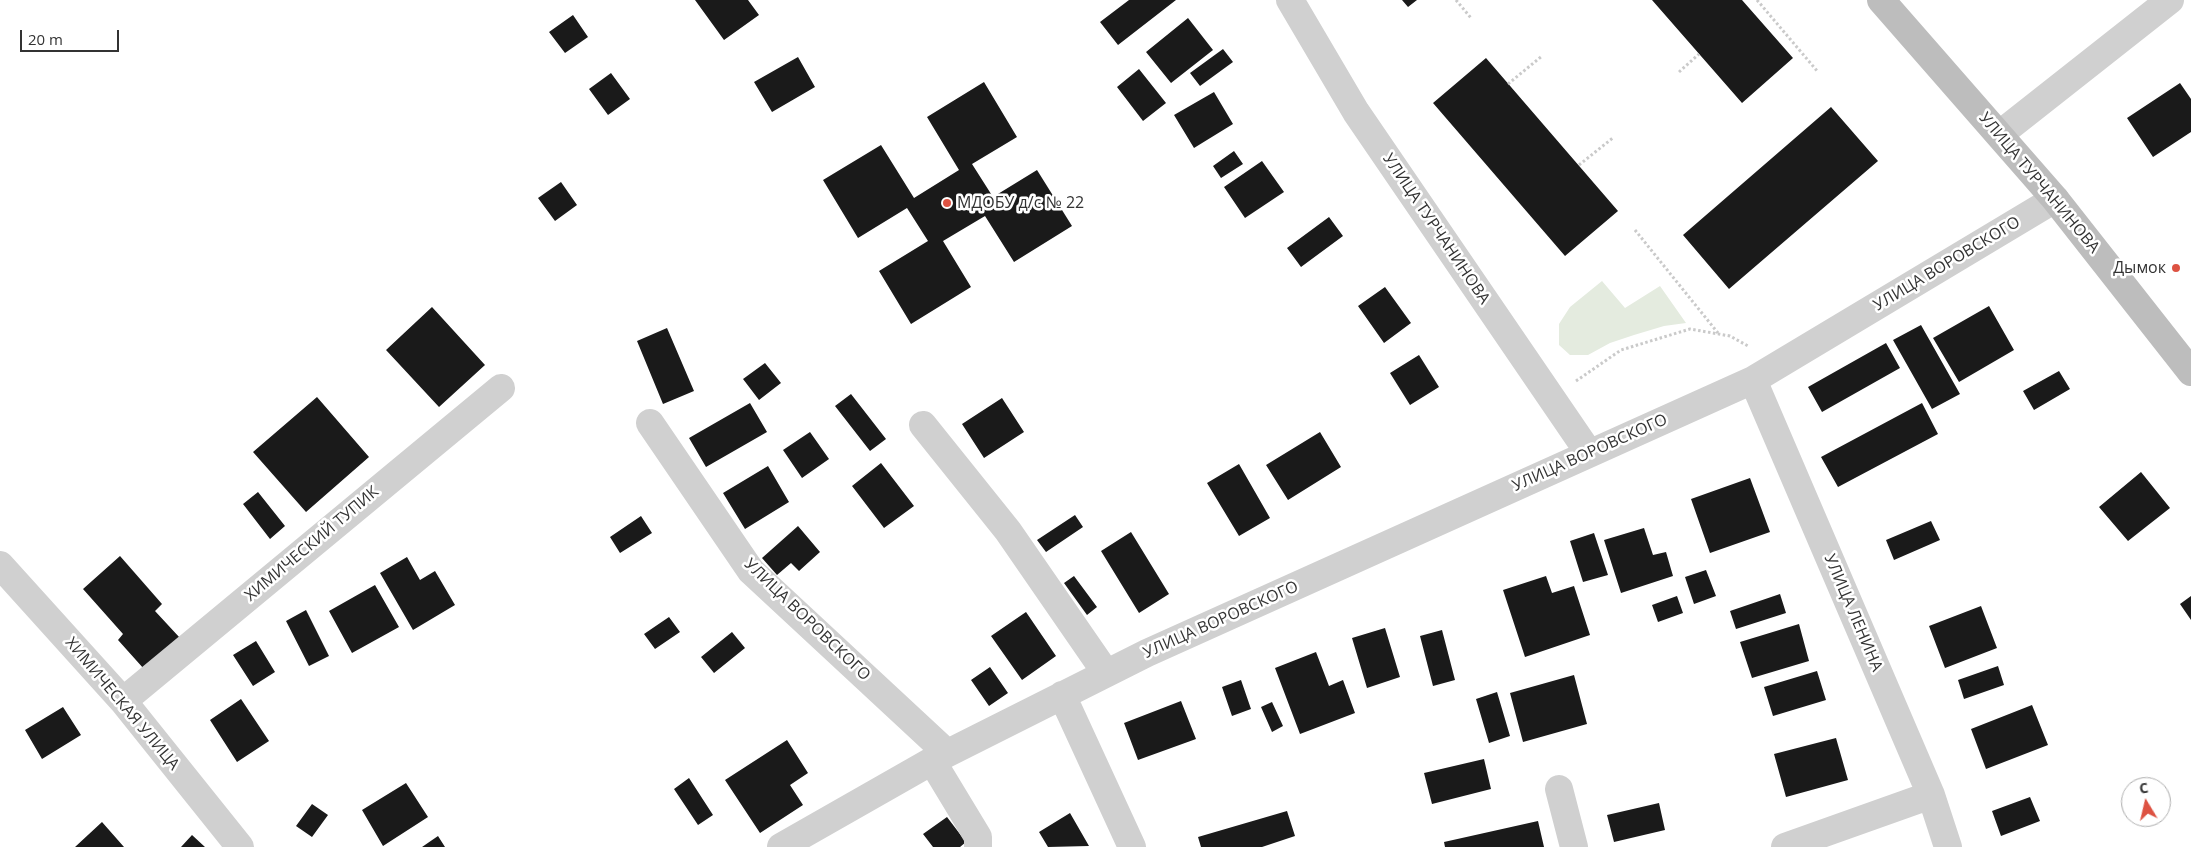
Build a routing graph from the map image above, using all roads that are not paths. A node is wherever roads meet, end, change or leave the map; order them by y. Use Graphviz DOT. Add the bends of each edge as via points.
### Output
graph roads {
  1 [pos="1290,0"];
  2 [pos="1881,0"];
  3 [pos="2170,0"];
  4 [pos="2000,134"];
  5 [pos="2054,199"];
  6 [pos="2191,372"];
  7 [pos="1753,380"];
  8 [pos="501,388"];
  9 [pos="650,423"];
  10 [pos="923,425"];
  11 [pos="1588,453"];
  12 [pos="0,565"];
  13 [pos="1106,673"];
  14 [pos="1062,695"];
  15 [pos="123,701"];
  16 [pos="940,757"];
  17 [pos="1559,789"];
  18 [pos="1931,794"];
  19 [pos="240,847"];
  20 [pos="781,847"];
  21 [pos="978,847"];
  22 [pos="1132,847"];
  23 [pos="1574,847"];
  24 [pos="1785,847"];
  25 [pos="1948,847"];
  1 -- 11 [label="street, УЛИЦА ТУРЧАНИНОВА" via="1356,112"];
  2 -- 4 [label="street, УЛИЦА ТУРЧАНИНОВА"];
  3 -- 4 [label="street"];
  4 -- 5 [label="street, УЛИЦА ТУРЧАНИНОВА"];
  5 -- 6 [label="street, УЛИЦА ТУРЧАНИНОВА"];
  5 -- 7 [label="street, УЛИЦА ВОРОВСКОГО"];
  7 -- 11 [label="street, УЛИЦА ВОРОВСКОГО"];
  7 -- 18 [label="street, УЛИЦА ЛЕНИНА"];
  8 -- 15 [label="street, ХИМИЧЕСКИЙ ТУПИК"];
  9 -- 16 [label="street, УЛИЦА ВОРОВСКОГО" via="751,571"];
  10 -- 13 [label="street" via="1008,531"];
  11 -- 13 [label="street, УЛИЦА ВОРОВСКОГО"];
  12 -- 15 [label="street, ХИМИЧЕСКАЯ УЛИЦА"];
  13 -- 14 [label="street, УЛИЦА ВОРОВСКОГО"];
  14 -- 16 [label="street, УЛИЦА ВОРОВСКОГО"];
  14 -- 22 [label="street"];
  15 -- 19 [label="street, ХИМИЧЕСКАЯ УЛИЦА"];
  16 -- 20 [label="street, УЛИЦА ВОРОВСКОГО"];
  16 -- 21 [label="street" via="978,837"];
  17 -- 23 [label="street"];
  18 -- 24 [label="street"];
  18 -- 25 [label="street, УЛИЦА ЛЕНИНА"];
}
